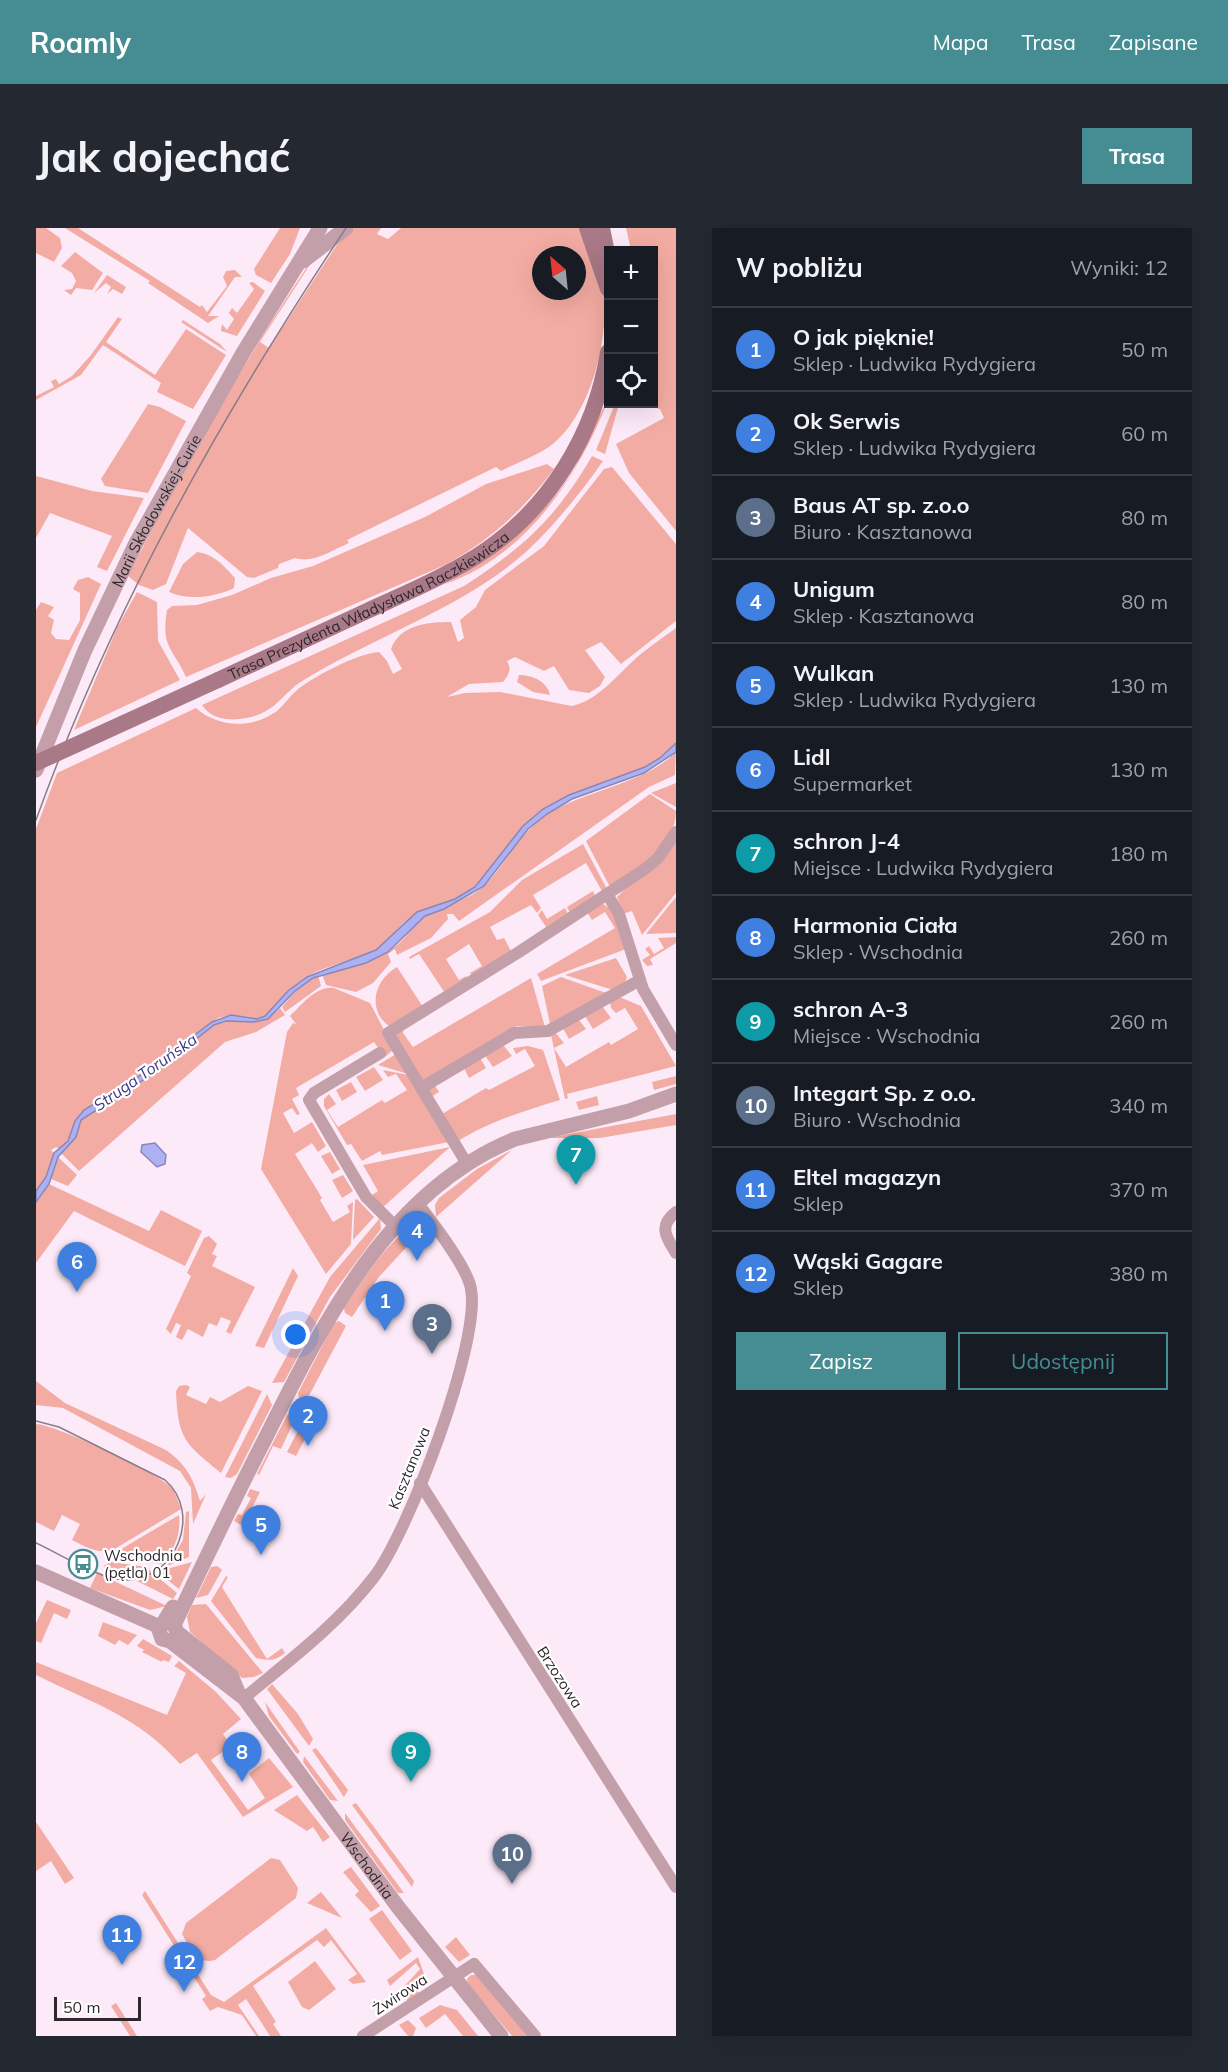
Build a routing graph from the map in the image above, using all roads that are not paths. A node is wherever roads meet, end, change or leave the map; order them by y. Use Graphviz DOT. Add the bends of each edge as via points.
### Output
graph roads {
  1 [pos="320,228"];
  2 [pos="346,228"];
  3 [pos="587,228"];
  4 [pos="602,228"];
  5 [pos="606,246"];
  6 [pos="301,262"];
  7 [pos="604,276"];
  8 [pos="609,354"];
  9 [pos="43,736"];
  10 [pos="36,764"];
  11 [pos="36,770"];
  12 [pos="676,832"];
  13 [pos="607,894"];
  14 [pos="640,980"];
  15 [pos="676,1045"];
  16 [pos="380,1053"];
  17 [pos="421,1088"];
  18 [pos="676,1094"];
  19 [pos="676,1106"];
  20 [pos="629,1110"];
  21 [pos="467,1164"];
  22 [pos="418,1204"];
  23 [pos="676,1212"];
  24 [pos="396,1227"];
  25 [pos="676,1253"];
  26 [pos="420,1483"];
  27 [pos="36,1572"];
  28 [pos="169,1630"];
  29 [pos="241,1695"];
  30 [pos="676,1887"];
  31 [pos="454,1977"];
  32 [pos="363,2036"];
  33 [pos="501,2036"];
  34 [pos="535,2036"];
  1 -- 6 [label="street, Marii Skłodowskiej-Curie"];
  2 -- 6 [label="street, Marii Skłodowskiej-Curie"];
  3 -- 7 [label="main road"];
  4 -- 5 [label="main road"];
  6 -- 9 [label="street, Marii Skłodowskiej-Curie" via="260,323 136,543"];
  8 -- 10 [label="main road, Trasa Prezydenta Władysława Raczkiewicza, bridge" via="598,397 580,441 548,491 513,529 454,570"];
  9 -- 11 [label="street, Marii Skłodowskiej-Curie"];
  12 -- 13 [label="street" via="645,869"];
  13 -- 14 [label="street" via="619,914"];
  13 -- 17 [label="street" via="388,1034"];
  14 -- 15 [label="street"];
  14 -- 17 [label="street" via="548,1031 514,1033"];
  16 -- 24 [label="street" via="314,1093 309,1100 366,1197"];
  17 -- 21 [label="street"];
  18 -- 20 [label="street"];
  19 -- 20 [label="street"];
  20 -- 21 [label="street" via="514,1139"];
  21 -- 22 [label="street"];
  22 -- 24 [label="street"];
  22 -- 26 [label="street, Kasztanowa" via="466,1276 472,1299 460,1370"];
  23 -- 25 [label="street" via="665,1222 664,1229"];
  24 -- 28 [label="street" via="332,1311"];
  26 -- 29 [label="street, Kasztanowa" via="391,1547 364,1588 328,1627"];
  26 -- 30 [label="street, Brzozowa"];
  27 -- 28 [label="street, Wschodnia"];
  28 -- 29 [label="street, Wschodnia" via="231,1675"];
  29 -- 31 [label="street, Wschodnia"];
  31 -- 32 [label="street, Żwirowa"];
  31 -- 33 [label="street, Wschodnia"];
  31 -- 34 [label="street, Żwirowa" via="474,1964"];
}
